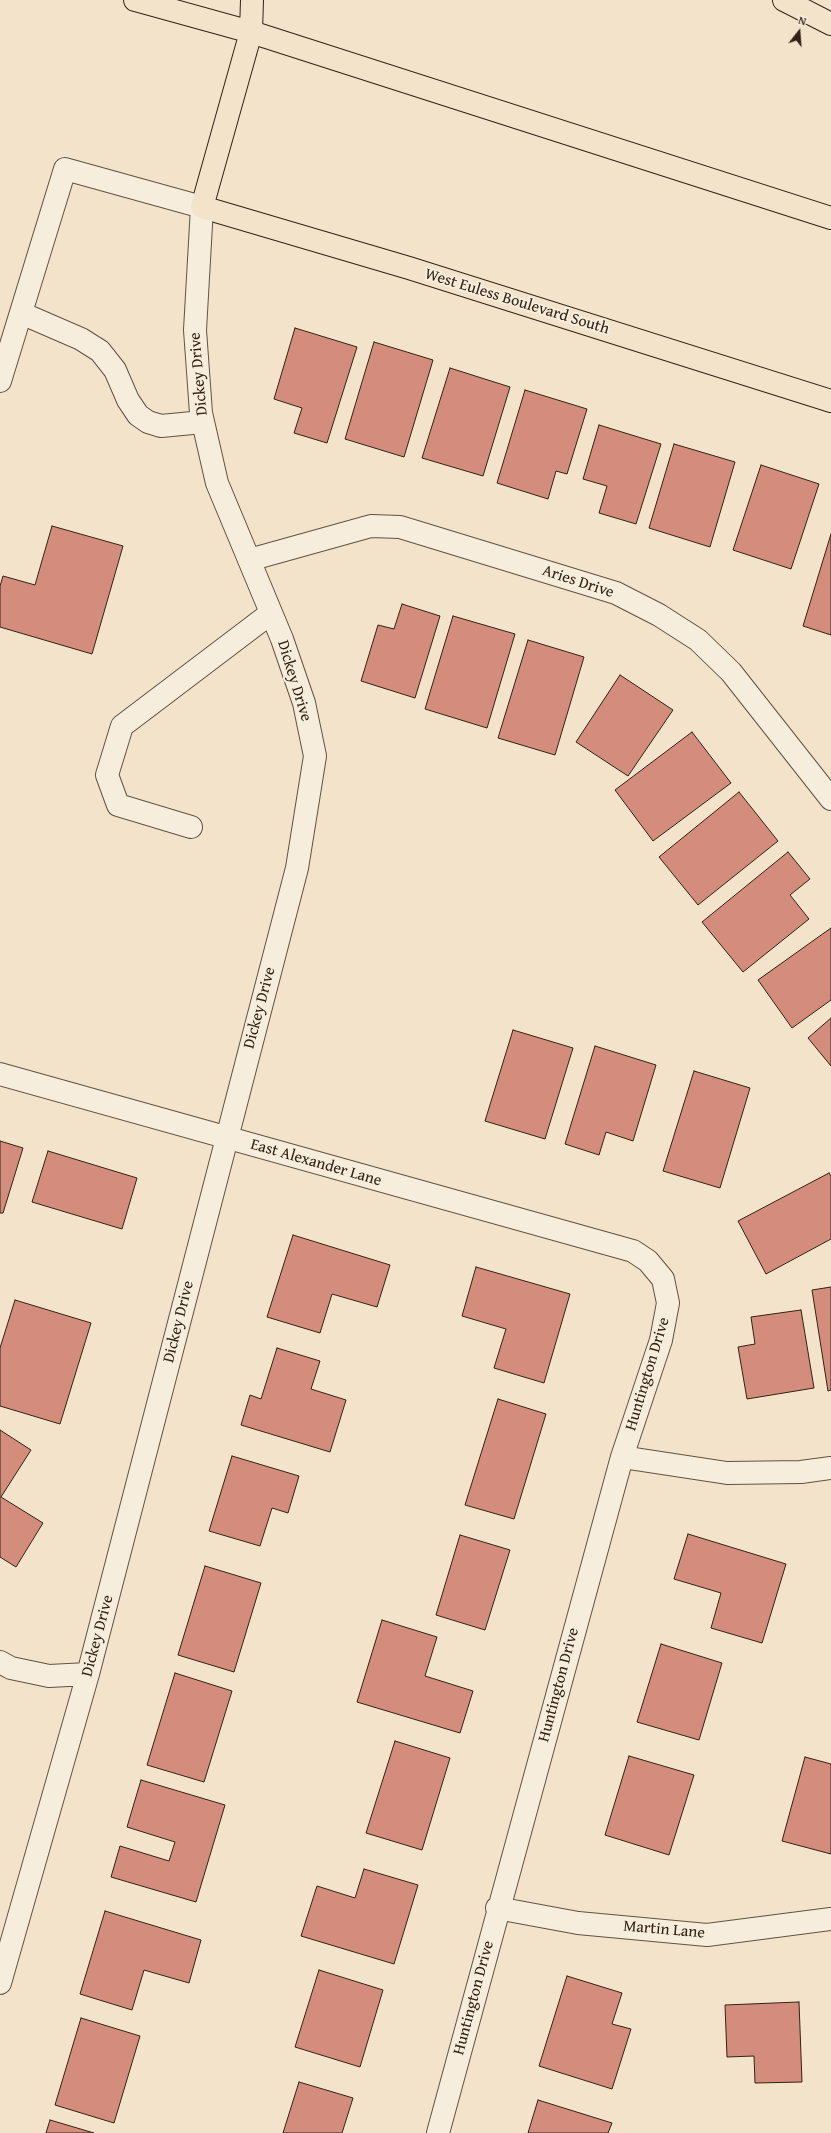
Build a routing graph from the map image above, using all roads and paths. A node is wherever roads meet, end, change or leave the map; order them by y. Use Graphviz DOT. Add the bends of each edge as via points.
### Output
graph roads {
  1 [pos="135,0"];
  2 [pos="252,0"];
  3 [pos="784,0"];
  4 [pos="831,24"];
  5 [pos="251,32"];
  6 [pos="202,207"];
  7 [pos="831,218"];
  8 [pos="21,313"];
  9 [pos="0,381"];
  10 [pos="831,401"];
  11 [pos="203,422"];
  12 [pos="249,560"];
  13 [pos="271,613"];
  14 [pos="831,799"];
  15 [pos="191,827"];
  16 [pos="0,1074"];
  17 [pos="226,1137"];
  18 [pos="633,1251"];
  19 [pos="622,1457"];
  20 [pos="831,1468"];
  21 [pos="0,1662"];
  22 [pos="88,1674"];
  23 [pos="498,1908"];
  24 [pos="831,1919"];
  25 [pos="0,1983"];
  26 [pos="438,2133"];
  1 -- 5 [label="main road"];
  2 -- 5 [label="main road, Dickey Drive"];
  3 -- 4 [label="main road"];
  5 -- 6 [label="main road, Dickey Drive"];
  5 -- 7 [label="main road"];
  6 -- 8 [label="street" via="65,169"];
  6 -- 10 [label="main road, West Euless Boulevard South" via="417,270"];
  6 -- 11 [label="street, Dickey Drive" via="195,330"];
  8 -- 9 [label="street"];
  8 -- 11 [label="street" via="81,339 100,351 115,370 128,400 138,414 148,422 161,426"];
  11 -- 12 [label="street, Dickey Drive" via="217,483"];
  12 -- 13 [label="street, Dickey Drive"];
  12 -- 14 [label="street, Aries Drive" via="371,526 400,528 616,593 659,615 698,640 725,666"];
  13 -- 15 [label="street" via="122,726 107,774 118,805"];
  13 -- 17 [label="street, Dickey Drive" via="304,703 314,756 297,868"];
  16 -- 17 [label="street, East Alexander Lane"];
  17 -- 18 [label="street, East Alexander Lane"];
  17 -- 22 [label="street, Dickey Drive"];
  18 -- 19 [label="street, Huntington Drive" via="648,1262 663,1279 668,1303 661,1340"];
  19 -- 20 [label="street" via="727,1473 801,1472"];
  19 -- 23 [label="street, Huntington Drive"];
  21 -- 22 [label="street" via="11,1668 49,1676"];
  22 -- 25 [label="street, Dickey Drive"];
  23 -- 24 [label="street, Martin Lane" via="578,1923 707,1935"];
  23 -- 26 [label="street, Huntington Drive"];
}
